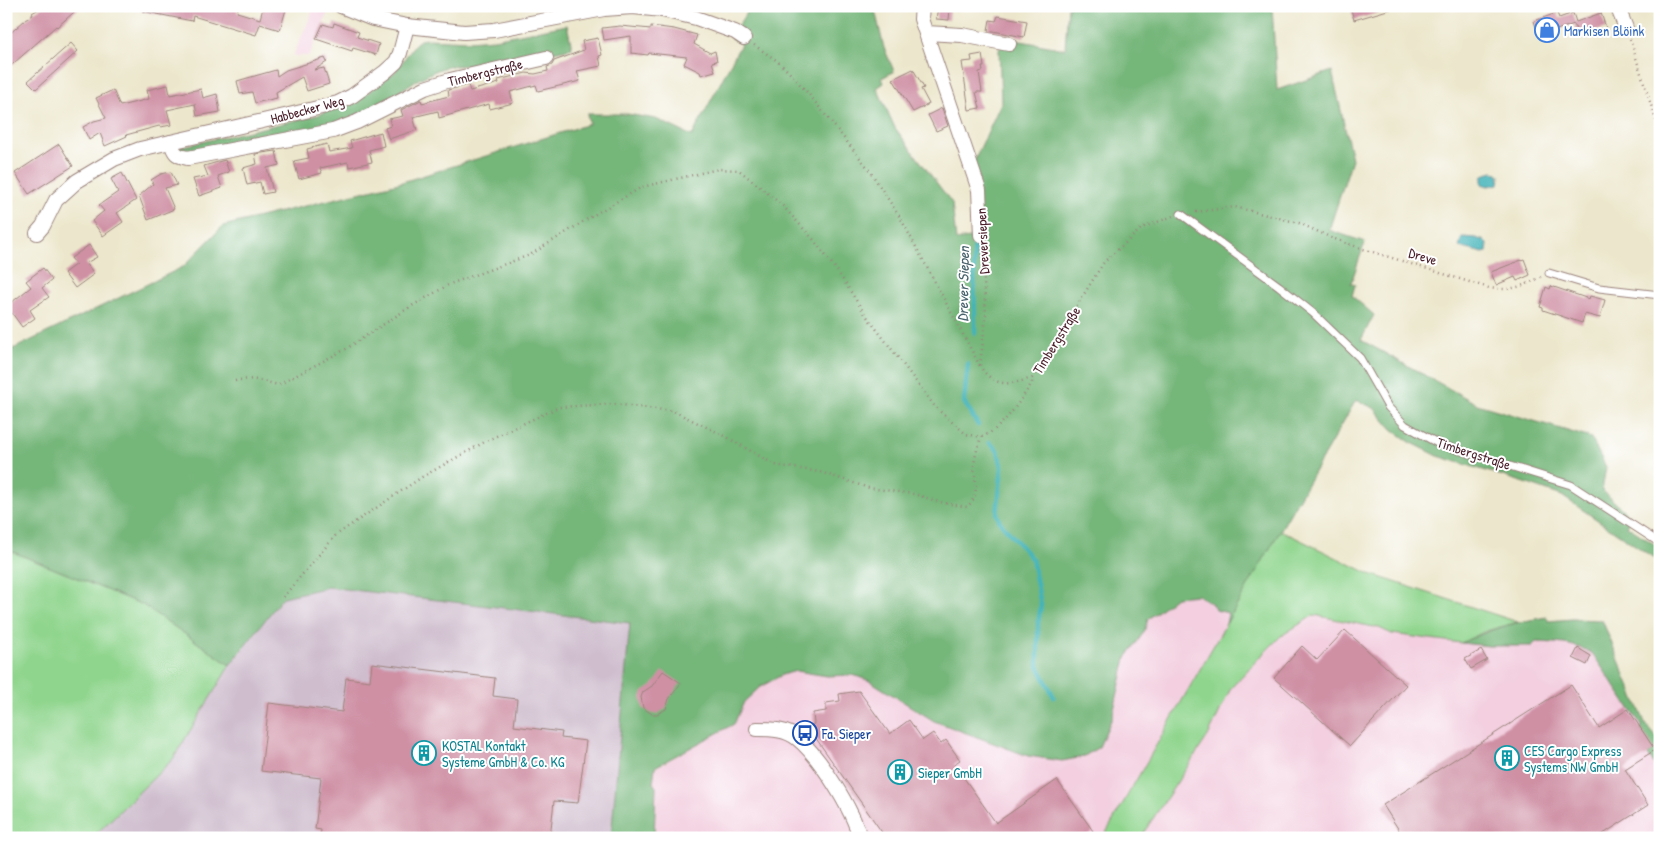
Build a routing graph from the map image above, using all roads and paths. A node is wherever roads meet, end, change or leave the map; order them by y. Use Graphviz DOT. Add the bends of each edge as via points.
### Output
graph roads {
  1 [pos="341,6"];
  2 [pos="922,6"];
  3 [pos="1616,6"];
  4 [pos="407,26"];
  5 [pos="1626,28"];
  6 [pos="926,33"];
  7 [pos="744,38"];
  8 [pos="1009,44"];
  9 [pos="546,58"];
  10 [pos="425,88"];
  11 [pos="1660,133"];
  12 [pos="171,142"];
  13 [pos="1181,214"];
  14 [pos="37,234"];
  15 [pos="981,235"];
  16 [pos="1549,273"];
  17 [pos="1660,295"];
  18 [pos="980,366"];
  19 [pos="1032,378"];
  20 [pos="235,381"];
  21 [pos="981,437"];
  22 [pos="1660,543"];
  23 [pos="283,597"];
  24 [pos="757,729"];
  25 [pos="860,838"];
  1 -- 4 [label="street" via="373,19"];
  2 -- 6 [label="street, Dreversiepen" via="921,19"];
  3 -- 5 [label="street"];
  4 -- 7 [label="street" via="464,32 494,30 604,9 633,7 696,18"];
  4 -- 12 [label="street, Habbecker Weg" via="396,62 338,103"];
  5 -- 11 [label="path"];
  6 -- 8 [label="street" via="962,35"];
  6 -- 15 [label="street, Dreversiepen" via="979,190"];
  7 -- 18 [label="path, Timbergstraße" via="788,71 868,168 909,234"];
  9 -- 10 [label="street, Timbergstraße"];
  10 -- 12 [label="street, Habbecker Weg" via="333,131 188,158 176,155"];
  12 -- 14 [label="street, Habbecker Weg" via="114,159 77,182 56,200"];
  13 -- 16 [label="path, Dreve" via="1235,207 1299,223 1363,249 1489,288 1504,290 1524,286"];
  13 -- 19 [label="path, Timbergstraße" via="1142,228 1104,262"];
  13 -- 22 [label="lane, Timbergstraße" via="1313,313 1360,358 1388,407 1404,425 1439,444 1571,485"];
  15 -- 18 [label="path, Dreversiepen" via="986,316"];
  16 -- 17 [label="lane" via="1599,288"];
  18 -- 19 [label="path, Timbergstraße" via="984,374 999,383 1017,383"];
  19 -- 21 [label="path" via="1016,407 994,430"];
  20 -- 21 [label="path" via="257,379 278,385 346,349 450,284 530,255 642,187 718,169 739,170 782,205 813,239 936,408 966,434"];
  21 -- 23 [label="path" via="974,465 974,501 967,507 959,507 914,494 870,488 820,472 775,465 673,411 613,404 559,407 490,439 422,477 336,535"];
  24 -- 25 [label="street" via="778,730 797,738 817,760 839,793"];
}
